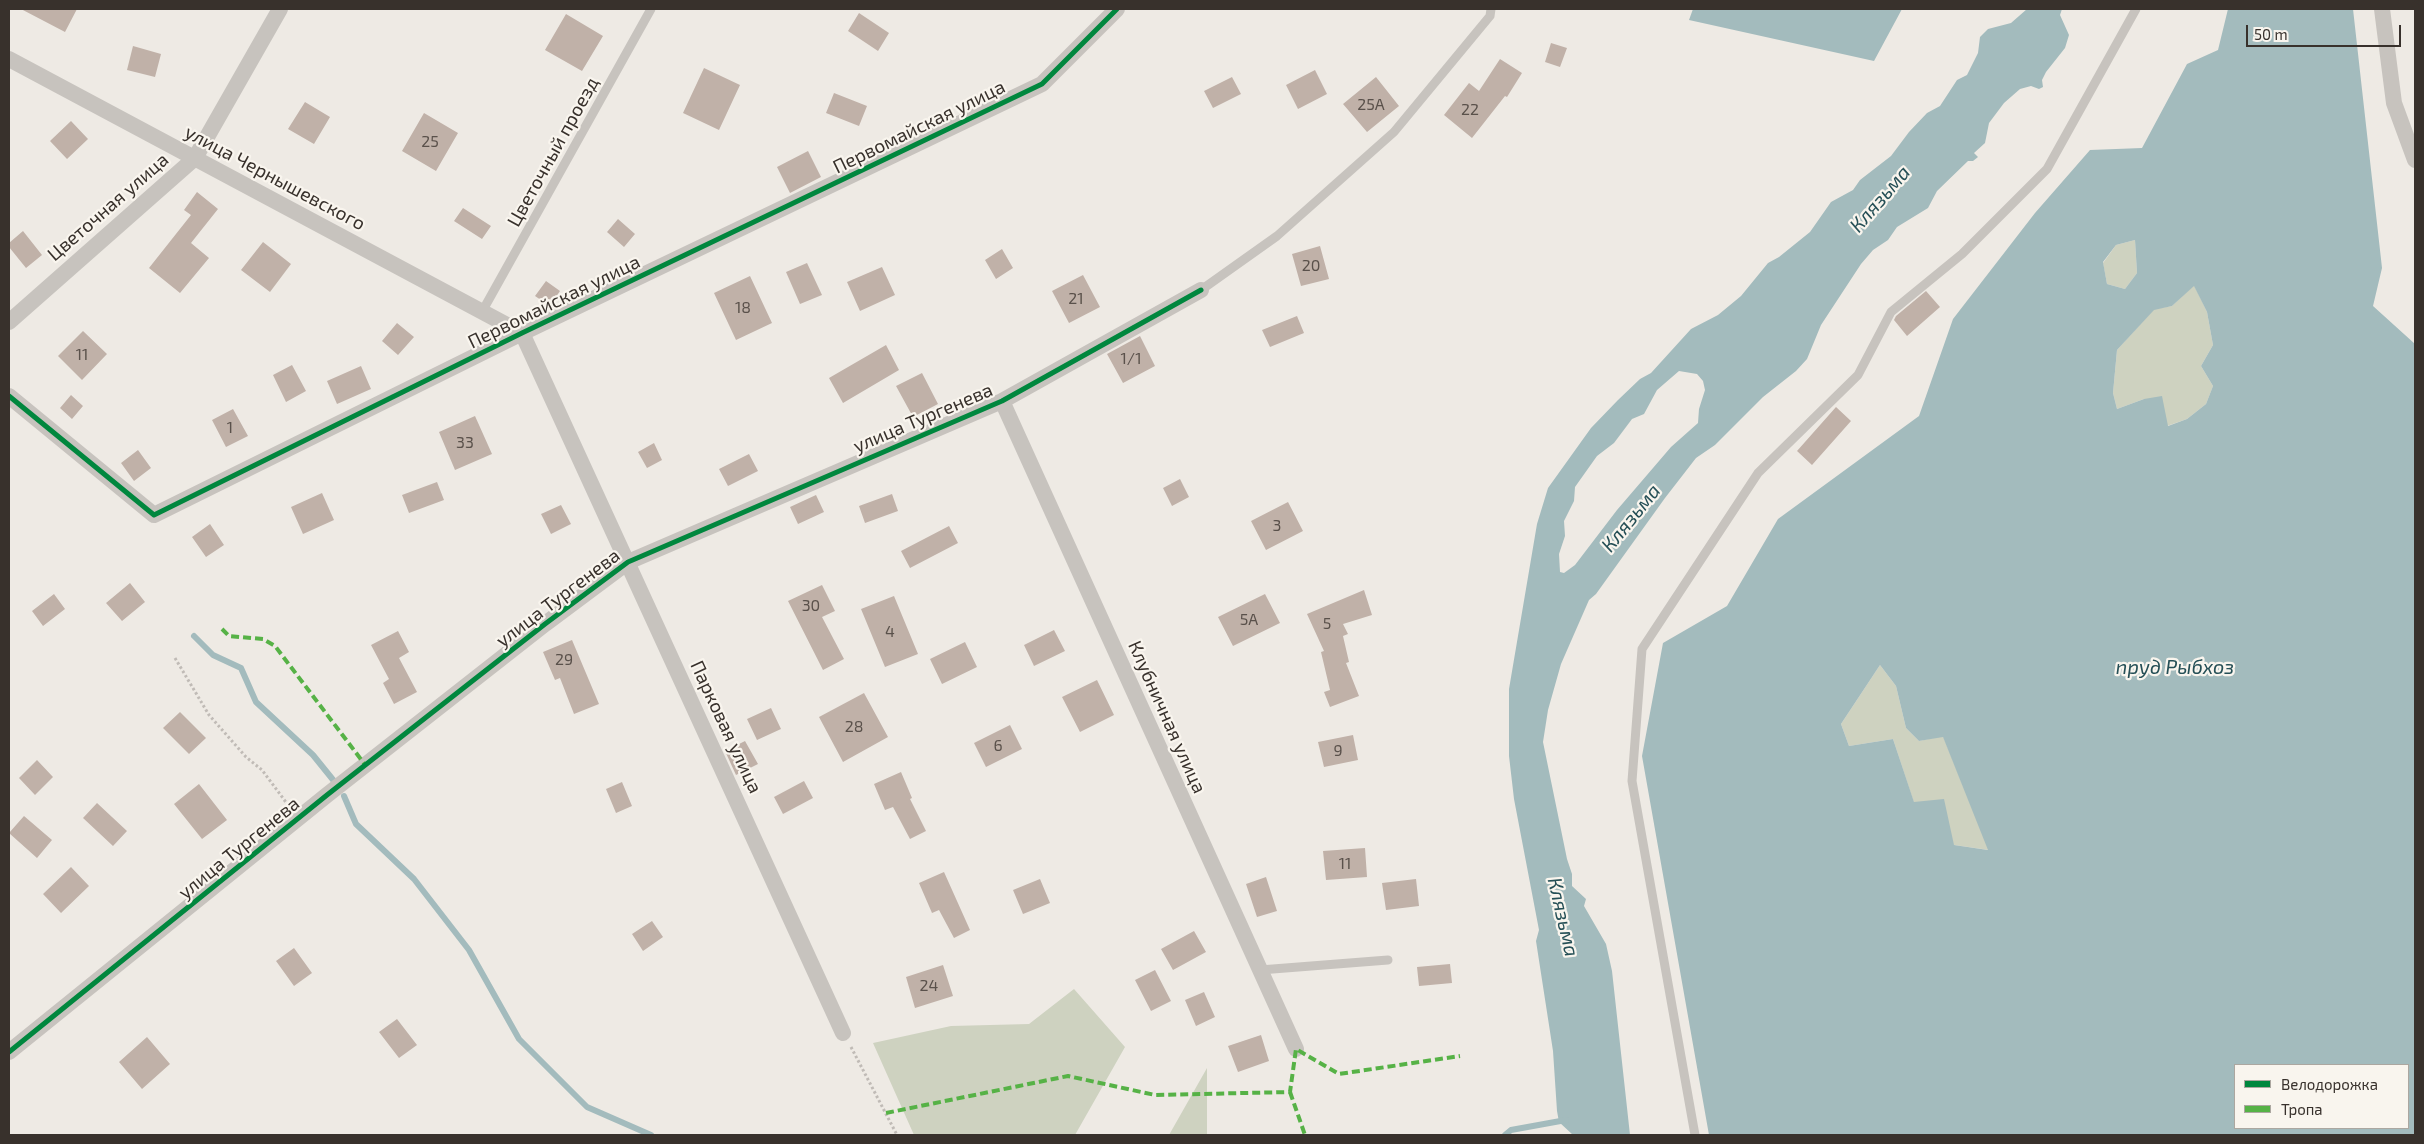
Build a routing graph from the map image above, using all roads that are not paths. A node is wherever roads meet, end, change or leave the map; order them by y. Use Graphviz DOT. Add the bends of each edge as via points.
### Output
graph roads {
  1 [pos="280,9"];
  2 [pos="651,9"];
  3 [pos="1117,9"];
  4 [pos="1491,9"];
  5 [pos="2136,9"];
  6 [pos="2382,9"];
  7 [pos="9,59"];
  8 [pos="194,158"];
  9 [pos="2415,160"];
  10 [pos="1201,290"];
  11 [pos="483,310"];
  12 [pos="9,322"];
  13 [pos="522,333"];
  14 [pos="9,396"];
  15 [pos="1002,401"];
  16 [pos="628,562"];
  17 [pos="1388,960"];
  18 [pos="1260,970"];
  19 [pos="843,1033"];
  20 [pos="1296,1049"];
  21 [pos="9,1052"];
  22 [pos="1695,1135"];
  1 -- 8 [label="street, Цветочная улица"];
  2 -- 11 [label="lane, Цветочный проезд"];
  3 -- 13 [label="street, Первомайская улица" via="1042,84"];
  4 -- 10 [label="lane" via="1490,16 1394,132 1277,236"];
  5 -- 22 [label="lane" via="2047,168 1962,254 1891,312 1858,375 1758,473 1642,649 1632,780"];
  6 -- 9 [label="street" via="2394,103"];
  7 -- 8 [label="street, улица Чернышевского"];
  8 -- 11 [label="street, улица Чернышевского"];
  8 -- 12 [label="street, Цветочная улица"];
  10 -- 15 [label="street, улица Тургенева"];
  11 -- 13 [label="street, улица Чернышевского"];
  13 -- 14 [label="street, Первомайская улица" via="154,515"];
  13 -- 16 [label="street, Парковая улица"];
  15 -- 16 [label="street, улица Тургенева"];
  15 -- 18 [label="street, Клубничная улица"];
  16 -- 19 [label="street, Парковая улица"];
  16 -- 21 [label="street, улица Тургенева" via="327,795"];
  17 -- 18 [label="lane"];
  18 -- 20 [label="street, Клубничная улица"];
}
